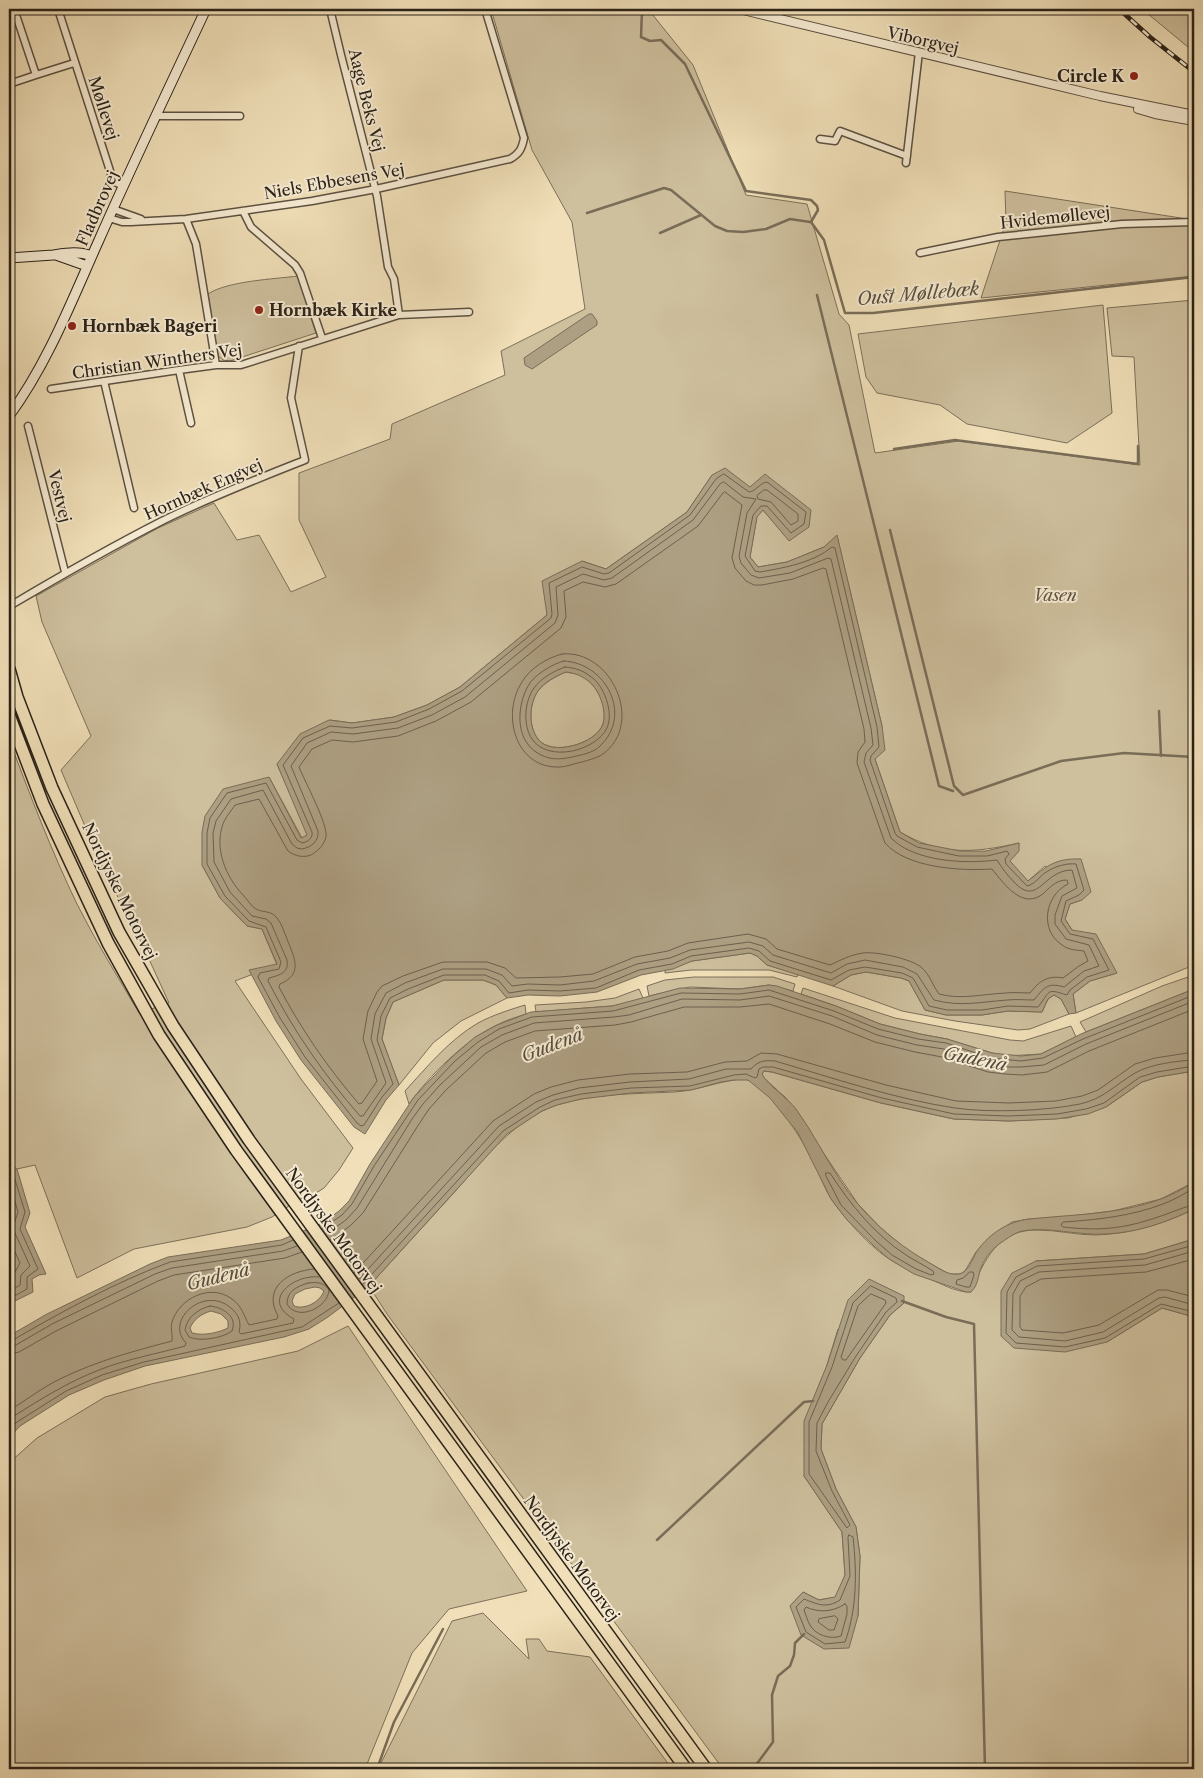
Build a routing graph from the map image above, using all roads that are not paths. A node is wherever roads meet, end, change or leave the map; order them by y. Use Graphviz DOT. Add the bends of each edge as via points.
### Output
graph roads {
  1 [pos="14,9"];
  2 [pos="58,9"];
  3 [pos="206,9"];
  4 [pos="330,9"];
  5 [pos="486,9"];
  6 [pos="740,9"];
  7 [pos="919,52"];
  8 [pos="74,63"];
  9 [pos="36,76"];
  10 [pos="9,84"];
  11 [pos="1100,96"];
  12 [pos="1194,115"];
  13 [pos="156,116"];
  14 [pos="240,116"];
  15 [pos="1194,122"];
  16 [pos="820,139"];
  17 [pos="123,186"];
  18 [pos="376,189"];
  19 [pos="244,211"];
  20 [pos="111,214"];
  21 [pos="186,219"];
  22 [pos="1194,222"];
  23 [pos="920,253"];
  24 [pos="53,255"];
  25 [pos="92,256"];
  26 [pos="9,258"];
  27 [pos="87,266"];
  28 [pos="469,312"];
  29 [pos="399,315"];
  30 [pos="322,338"];
  31 [pos="298,346"];
  32 [pos="216,365"];
  33 [pos="179,370"];
  34 [pos="104,381"];
  35 [pos="51,389"];
  36 [pos="9,416"];
  37 [pos="191,423"];
  38 [pos="28,426"];
  39 [pos="134,508"];
  40 [pos="65,572"];
  41 [pos="13,604"];
  42 [pos="9,669"];
  43 [pos="9,715"];
  44 [pos="581,1626"];
  45 [pos="678,1769"];
  46 [pos="686,1769"];
  47 [pos="706,1769"];
  1 -- 9 [label="street"];
  2 -- 8 [label="street, Møllevej"];
  3 -- 13 [label="main road, Fladbrovej"];
  4 -- 18 [label="street, Aage Beks Vej"];
  5 -- 18 [label="street, Niels Ebbesens Vej" via="524,138 522,149 510,160"];
  6 -- 7 [label="street, Viborgvej"];
  7 -- 11 [label="street, Viborgvej"];
  7 -- 16 [label="street" via="907,160 840,132 835,141"];
  8 -- 9 [label="street, Møllevej"];
  8 -- 17 [label="street, Møllevej" via="111,174"];
  9 -- 10 [label="street, Møllevej"];
  11 -- 12 [label="street, Viborgvej"];
  11 -- 15 [label="street, Viborgvej" via="1155,114"];
  13 -- 14 [label="street"];
  13 -- 17 [label="main road, Fladbrovej"];
  17 -- 20 [label="main road, Fladbrovej"];
  18 -- 19 [label="street, Niels Ebbesens Vej"];
  18 -- 29 [label="street, Aage Beks Vej"];
  19 -- 21 [label="street, Niels Ebbesens Vej"];
  19 -- 30 [label="street" via="251,227 290,260 300,273"];
  20 -- 21 [label="street, Niels Ebbesens Vej" via="144,220"];
  20 -- 25 [label="main road, Fladbrovej"];
  21 -- 32 [label="street" via="196,244"];
  22 -- 23 [label="street, Hvidemøllevej" via="1122,224 1037,232"];
  24 -- 25 [label="main road" via="76,252"];
  24 -- 26 [label="main road"];
  24 -- 27 [label="main road"];
  25 -- 27 [label="main road, Fladbrovej"];
  27 -- 36 [label="main road, Fladbrovej" via="53,343 27,391"];
  28 -- 29 [label="street, Christian Winthers Vej"];
  29 -- 30 [label="street, Christian Winthers Vej"];
  30 -- 31 [label="street, Christian Winthers Vej"];
  31 -- 32 [label="street, Christian Winthers Vej" via="241,365"];
  31 -- 40 [label="street, Hornbæk Engvej" via="291,398 305,460 163,520"];
  32 -- 33 [label="street, Christian Winthers Vej"];
  33 -- 34 [label="street, Christian Winthers Vej"];
  33 -- 37 [label="street"];
  34 -- 35 [label="street, Christian Winthers Vej"];
  34 -- 39 [label="street"];
  38 -- 40 [label="street, Vestvej"];
  40 -- 41 [label="street, Hornbæk Engvej"];
  42 -- 47 [label="highway, Nordjyske Motorvej" via="52,788 119,932 173,1026 224,1104"];
  43 -- 44 [label="highway, Nordjyske Motorvej" via="43,804 108,943 159,1034 211,1114"];
  44 -- 45 [label="highway"];
  44 -- 46 [label="highway, Nordjyske Motorvej"];
}
